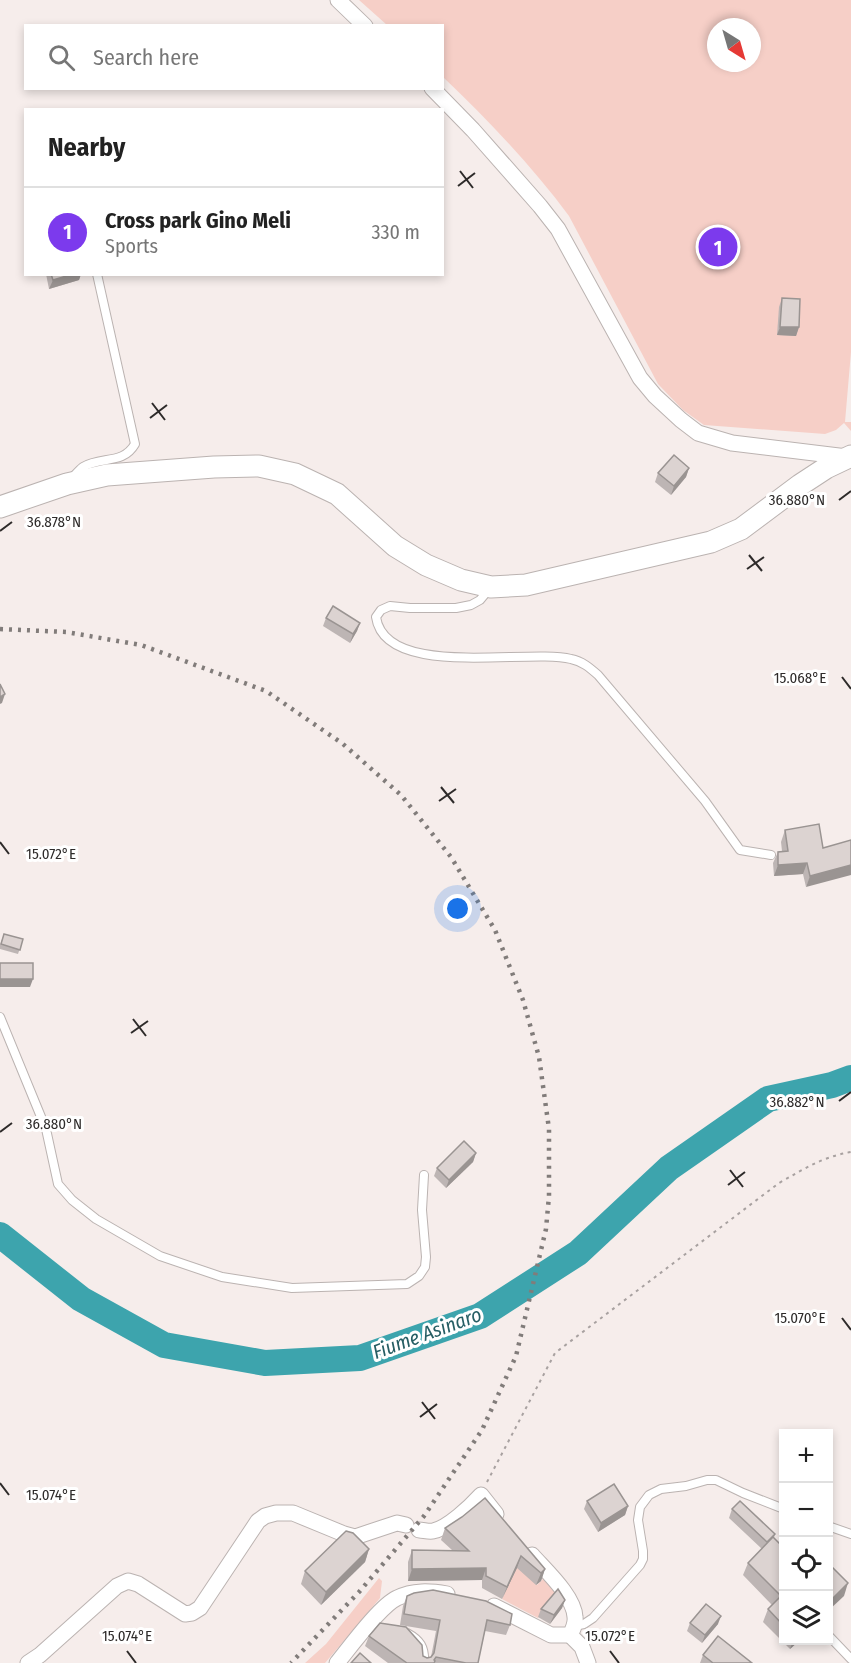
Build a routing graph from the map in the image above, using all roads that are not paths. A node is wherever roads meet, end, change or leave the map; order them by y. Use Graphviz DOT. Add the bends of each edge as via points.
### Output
graph roads {
  1 [pos="338,0"];
  2 [pos="364,24"];
  3 [pos="434,90"];
  4 [pos="97,276"];
  5 [pos="849,456"];
  6 [pos="67,484"];
  7 [pos="0,507"];
  8 [pos="491,587"];
  9 [pos="771,855"];
  10 [pos="0,1017"];
  11 [pos="424,1175"];
  12 [pos="779,1507"];
  13 [pos="505,1524"];
  14 [pos="833,1528"];
  15 [pos="851,1534"];
  16 [pos="520,1541"];
  17 [pos="462,1597"];
  18 [pos="484,1601"];
  19 [pos="396,1630"];
  20 [pos="572,1631"];
  21 [pos="833,1640"];
  22 [pos="851,1659"];
  23 [pos="28,1663"];
  24 [pos="337,1663"];
  25 [pos="424,1663"];
  26 [pos="588,1663"];
  1 -- 2 [label="street"];
  3 -- 5 [label="street" via="558,229 640,378 681,420 698,433 732,443"];
  4 -- 6 [label="lane" via="135,444 122,458 82,468"];
  5 -- 8 [label="main road" via="800,485 741,529 711,542 526,585"];
  6 -- 7 [label="main road"];
  6 -- 8 [label="main road" via="107,475 214,467 259,466 295,474 337,494 395,546 426,565"];
  8 -- 9 [label="lane" via="480,600 456,608 390,606 376,617 377,626 400,646 426,655 539,656 571,659 586,665 705,801 740,850"];
  10 -- 11 [label="lane" via="46,1129 58,1184 96,1220 160,1256 222,1277 292,1288 407,1284 425,1266"];
  12 -- 20 [label="lane" via="716,1480 662,1488 650,1495 640,1507 638,1520 643,1559 593,1618"];
  13 -- 23 [label="street" via="481,1495 433,1532 397,1522 355,1537 293,1513 265,1516 200,1608 192,1613 185,1614 128,1581 117,1586"];
  14 -- 15 [label="lane"];
  16 -- 20 [label="street" via="569,1599 575,1616"];
  17 -- 24 [label="street" via="429,1591 396,1598 384,1606 372,1627"];
  18 -- 20 [label="street" via="550,1635"];
  19 -- 25 [label="lane" via="420,1640"];
  20 -- 26 [label="street"];
  21 -- 22 [label="lane"];
}
